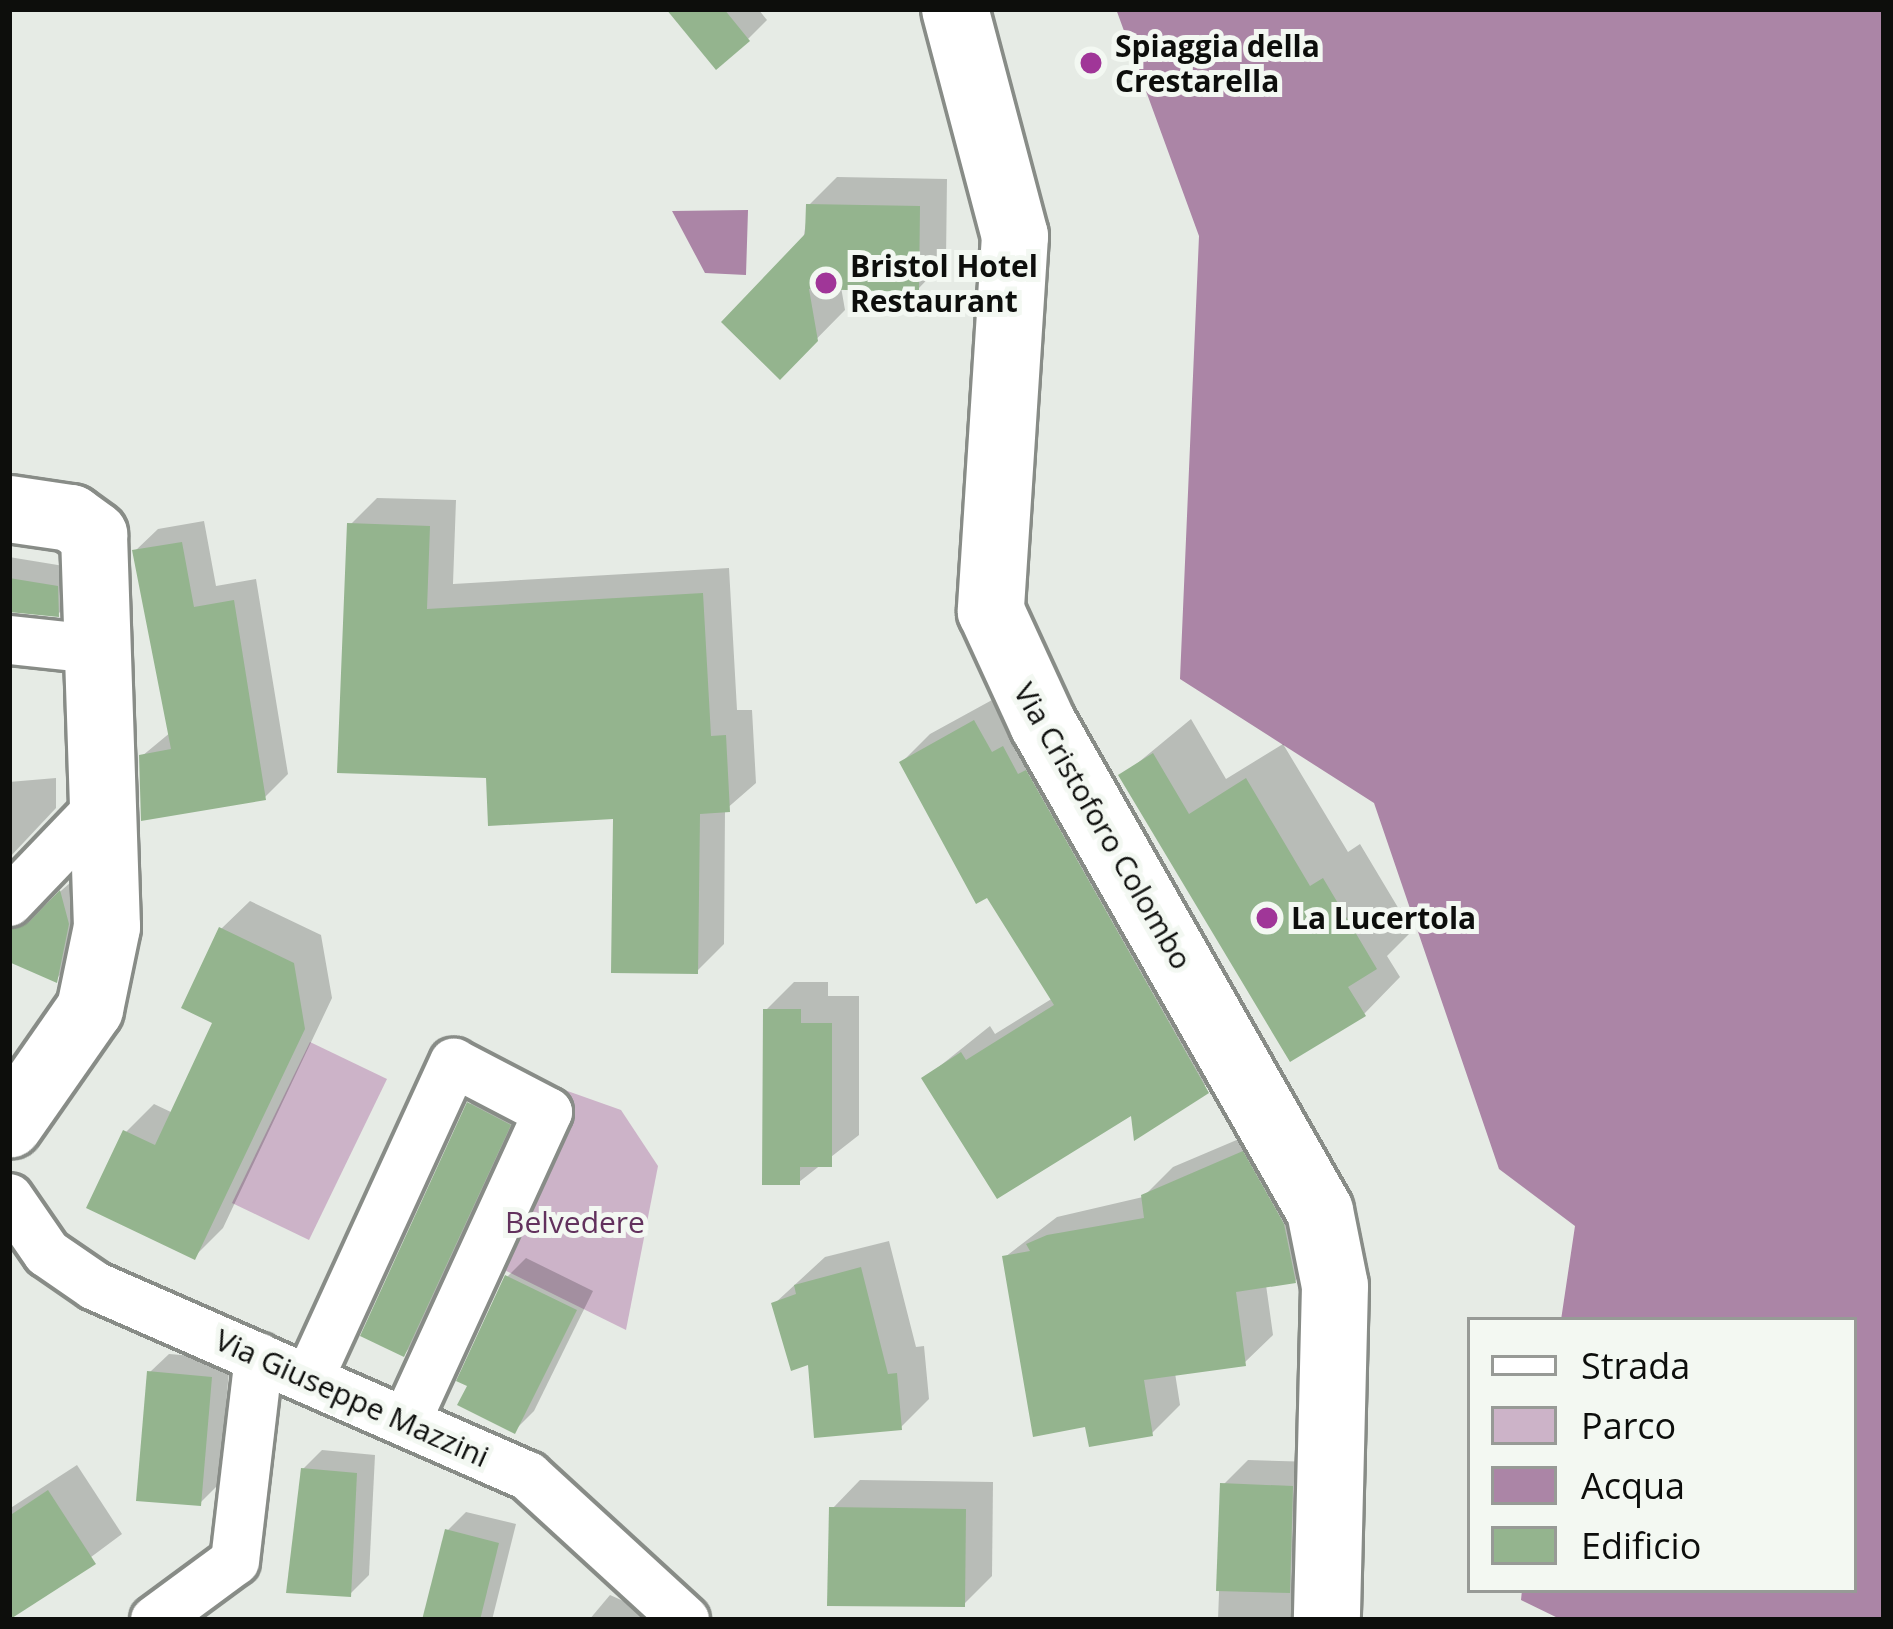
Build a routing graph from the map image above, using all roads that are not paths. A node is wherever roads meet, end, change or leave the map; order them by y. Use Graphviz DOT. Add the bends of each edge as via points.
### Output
graph roads {
  1 [pos="955,9"];
  2 [pos="12,509"];
  3 [pos="9,640"];
  4 [pos="93,649"];
  5 [pos="106,801"];
  6 [pos="9,902"];
  7 [pos="9,1125"];
  8 [pos="9,1198"];
  9 [pos="259,1357"];
  10 [pos="309,1379"];
  11 [pos="406,1422"];
  12 [pos="155,1620"];
  13 [pos="686,1620"];
  14 [pos="1327,1620"];
  1 -- 14 [label="street, Via Cristoforo Colombo" via="1015,236 992,610 1043,724 1320,1211 1335,1286"];
  2 -- 4 [label="street" via="71,518 94,535"];
  3 -- 4 [label="street"];
  4 -- 5 [label="street"];
  5 -- 6 [label="street"];
  5 -- 7 [label="street" via="107,927 90,1009"];
  8 -- 9 [label="street, Via Giuseppe Mazzini" via="47,1253 95,1286"];
  9 -- 10 [label="street, Via Giuseppe Mazzini"];
  9 -- 12 [label="street" via="236,1561"];
  10 -- 11 [label="street, Via Giuseppe Mazzini"];
  10 -- 11 [label="street" via="454,1063 548,1112"];
  11 -- 13 [label="street, Via Giuseppe Mazzini" via="528,1476"];
}
